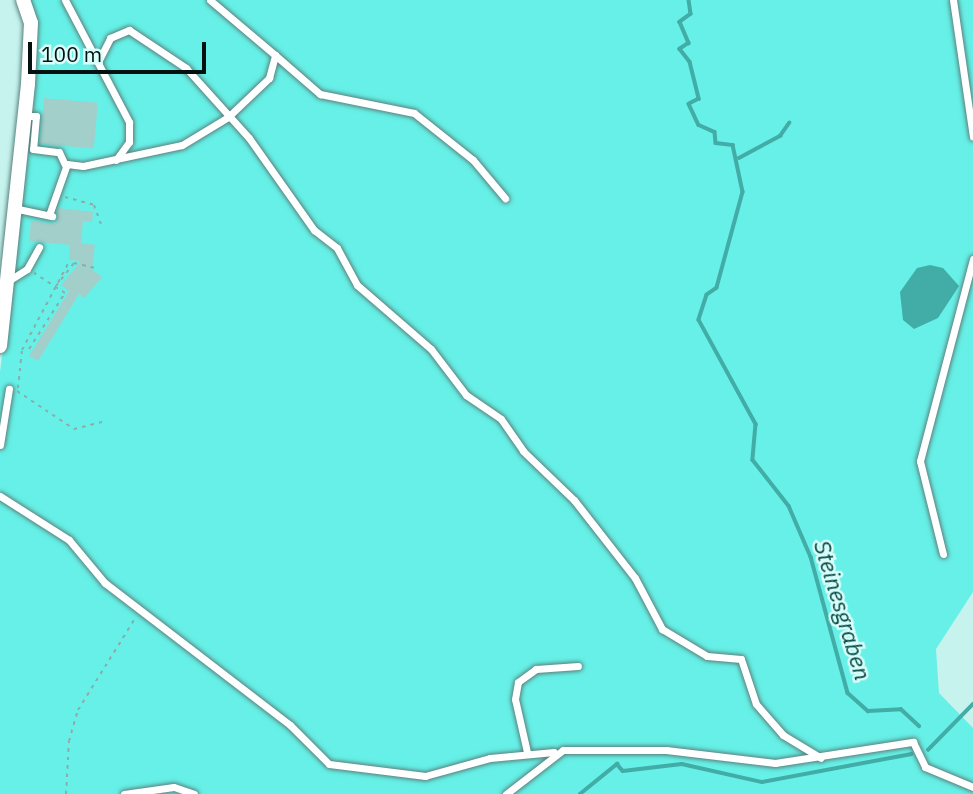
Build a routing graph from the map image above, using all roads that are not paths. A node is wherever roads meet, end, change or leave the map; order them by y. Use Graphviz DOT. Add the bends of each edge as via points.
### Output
graph roads {
  1 [pos="23,0"];
  2 [pos="65,0"];
  3 [pos="210,0"];
  4 [pos="953,0"];
  5 [pos="275,55"];
  6 [pos="99,62"];
  7 [pos="25,116"];
  8 [pos="228,117"];
  9 [pos="973,138"];
  10 [pos="116,160"];
  11 [pos="65,165"];
  12 [pos="505,198"];
  13 [pos="18,209"];
  14 [pos="39,247"];
  15 [pos="973,259"];
  16 [pos="7,281"];
  17 [pos="0,346"];
  18 [pos="12,389"];
  19 [pos="0,445"];
  20 [pos="0,496"];
  21 [pos="943,554"];
  22 [pos="578,666"];
  23 [pos="527,752"];
  24 [pos="554,752"];
  25 [pos="821,758"];
  26 [pos="973,787"];
  27 [pos="124,794"];
  28 [pos="194,794"];
  29 [pos="506,794"];
  1 -- 7 [label="street" via="31,23"];
  2 -- 6 [label="lane"];
  3 -- 5 [label="lane"];
  4 -- 9 [label="lane"];
  5 -- 8 [label="lane" via="269,78"];
  5 -- 12 [label="lane" via="299,83 320,94 414,113 473,160"];
  6 -- 8 [label="lane" via="110,38 129,30 186,68"];
  6 -- 10 [label="lane" via="129,122 129,142"];
  7 -- 11 [label="lane" via="36,116 33,149 59,152"];
  7 -- 13 [label="street"];
  8 -- 10 [label="lane" via="182,145"];
  8 -- 25 [label="lane" via="314,230 337,247 357,285 431,349 466,395 502,419 523,451 574,500 635,578 662,629 707,656 741,659 756,704 783,735"];
  10 -- 11 [label="lane"];
  11 -- 13 [label="lane" via="51,216"];
  13 -- 16 [label="street"];
  14 -- 16 [label="lane" via="27,269"];
  15 -- 21 [label="lane" via="920,461"];
  16 -- 17 [label="street"];
  18 -- 19 [label="lane"];
  20 -- 23 [label="lane" via="69,540 105,583 290,725 329,764 425,776"];
  22 -- 23 [label="lane" via="536,669 518,682 515,699"];
  23 -- 24 [label="lane"];
  24 -- 25 [label="lane" via="666,750 775,763"];
  24 -- 29 [label="lane"];
  25 -- 26 [label="lane" via="913,742 925,767"];
  27 -- 28 [label="lane" via="174,787"];
}
